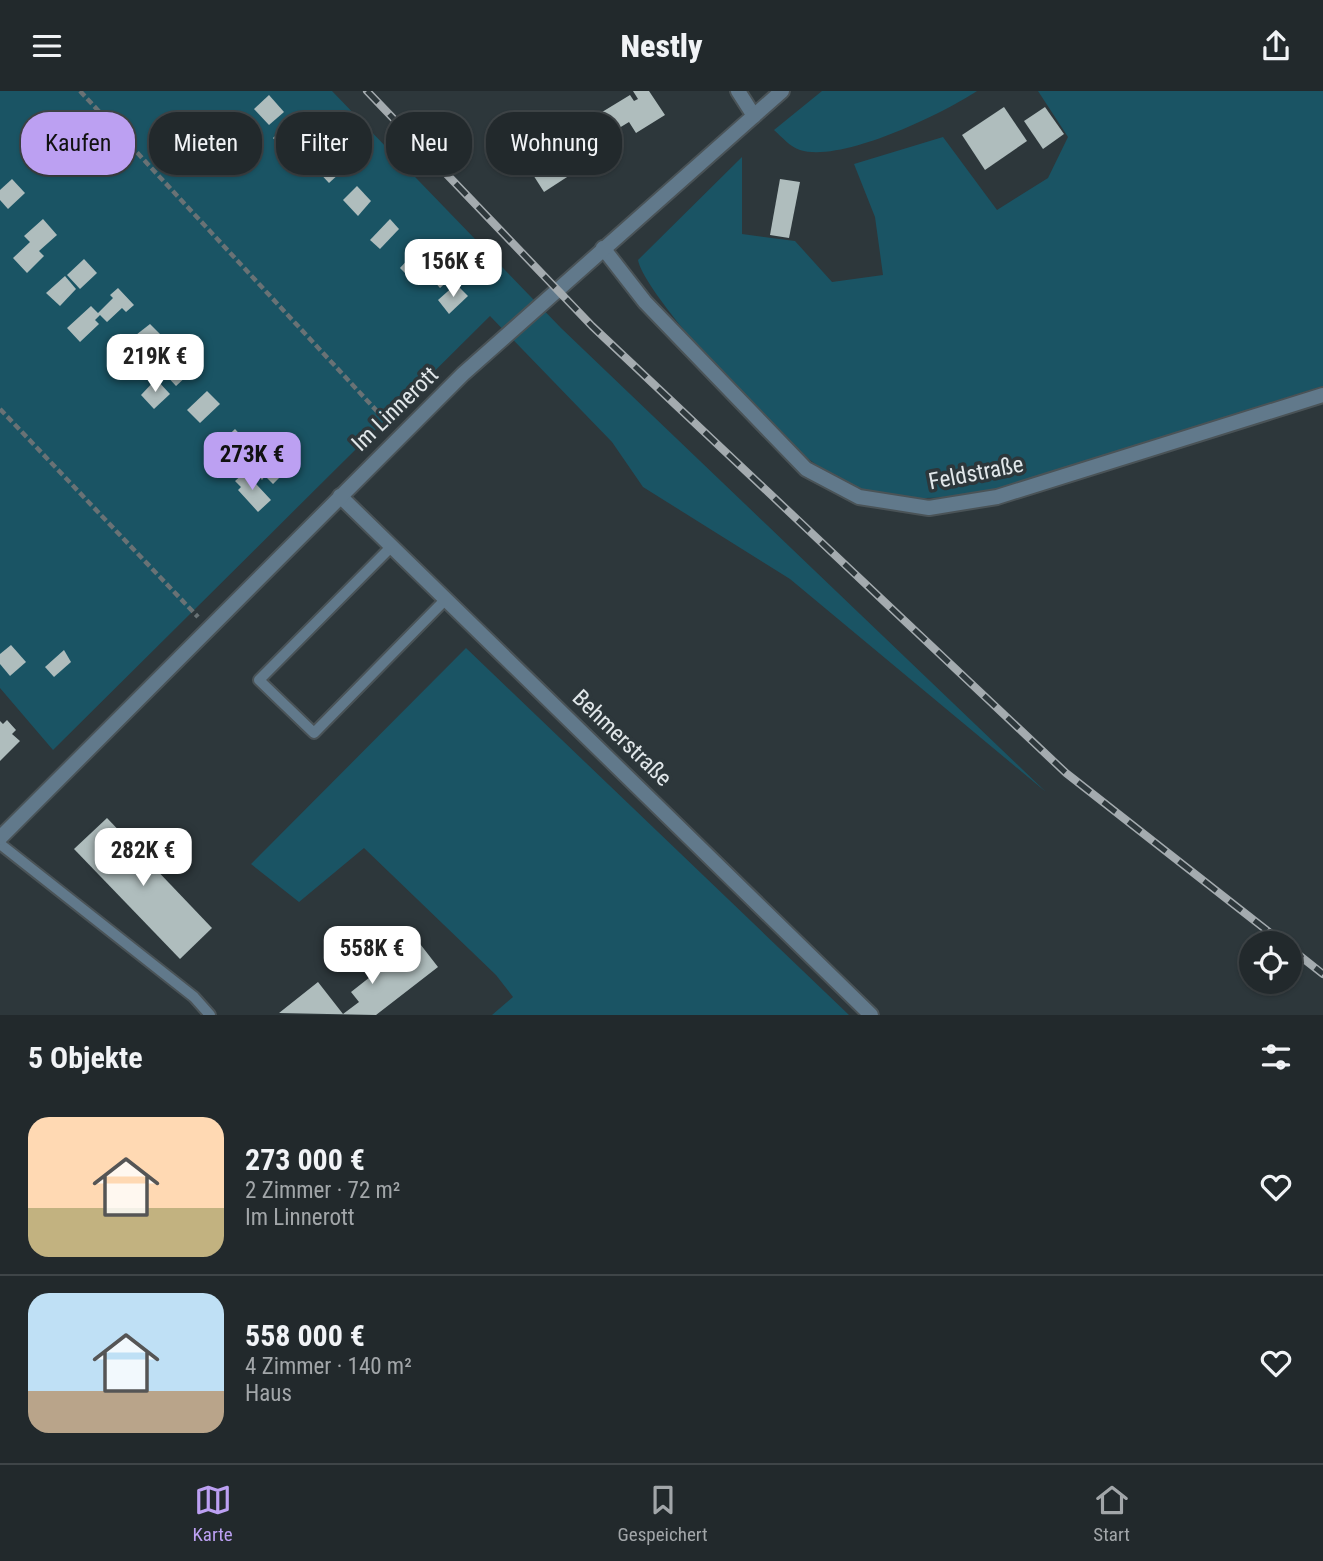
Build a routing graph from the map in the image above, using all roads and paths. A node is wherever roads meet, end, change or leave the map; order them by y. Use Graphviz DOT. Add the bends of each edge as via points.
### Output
graph roads {
  1 [pos="80,91"];
  2 [pos="738,91"];
  3 [pos="782,91"];
  4 [pos="754,116"];
  5 [pos="603,248"];
  6 [pos="1323,395"];
  7 [pos="0,409"];
  8 [pos="400,436"];
  9 [pos="340,496"];
  10 [pos="391,547"];
  11 [pos="445,600"];
  12 [pos="210,631"];
  13 [pos="0,838"];
  14 [pos="0,844"];
  15 [pos="210,1015"];
  16 [pos="871,1015"];
  1 -- 8 [label="path"];
  2 -- 4 [label="street"];
  3 -- 4 [label="street, Im Linnerott"];
  4 -- 5 [label="street, Im Linnerott"];
  5 -- 6 [label="street, Feldstraße" via="645,302 806,469 859,498 929,508 997,497"];
  5 -- 8 [label="street, Im Linnerott"];
  7 -- 12 [label="path"];
  8 -- 9 [label="street, Im Linnerott"];
  9 -- 10 [label="street, Behmerstraße"];
  9 -- 12 [label="street, Im Linnerott"];
  10 -- 11 [label="street, Behmerstraße"];
  10 -- 11 [label="lane" via="260,680 314,733"];
  11 -- 16 [label="street, Behmerstraße"];
  12 -- 13 [label="street, Im Linnerott"];
  14 -- 15 [label="lane" via="194,997"];
}
